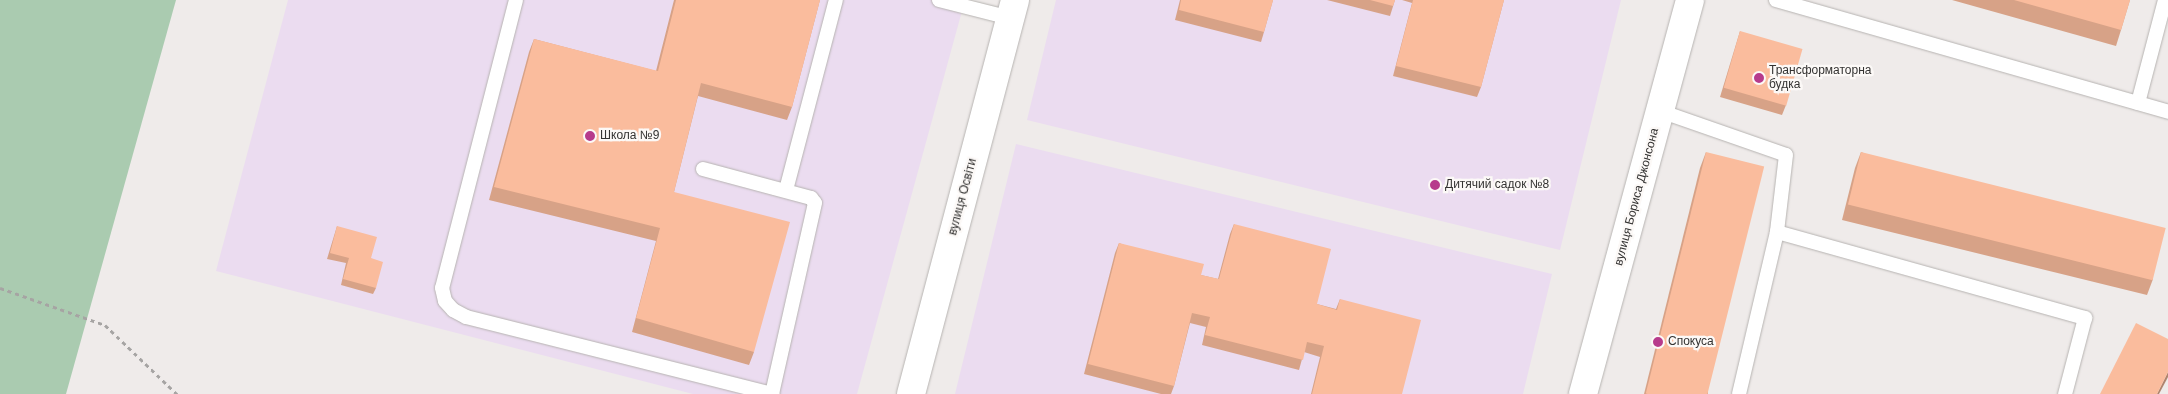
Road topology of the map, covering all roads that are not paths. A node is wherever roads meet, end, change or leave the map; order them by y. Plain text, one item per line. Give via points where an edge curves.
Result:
1 (516, 0) edge
2 (836, 0) edge
3 (939, 0) edge
4 (1690, 0) edge
5 (1776, 0) edge
6 (2165, 0) edge
7 (1012, 9) edge
8 (2138, 103) junction
9 (1660, 111) junction
10 (2168, 112) edge
11 (703, 169) dead end
12 (786, 190) junction
13 (1777, 232) junction
14 (772, 394) edge
15 (911, 394) edge
16 (1583, 394) edge
17 (1738, 394) edge
18 (2065, 394) edge

1 - 14 lane via 442,288 445,301 452,310 466,317
2 - 12 lane
3 - 7 lane
4 - 9 street, вулиця Бориса Джонсона
5 - 8 lane
6 - 8 lane
7 - 15 street, вулиця Освіти
8 - 10 lane
9 - 13 lane via 1786,155
9 - 16 street, вулиця Бориса Джонсона
11 - 12 lane
12 - 14 lane via 811,198 815,203
13 - 17 lane
13 - 18 lane via 2085,318

